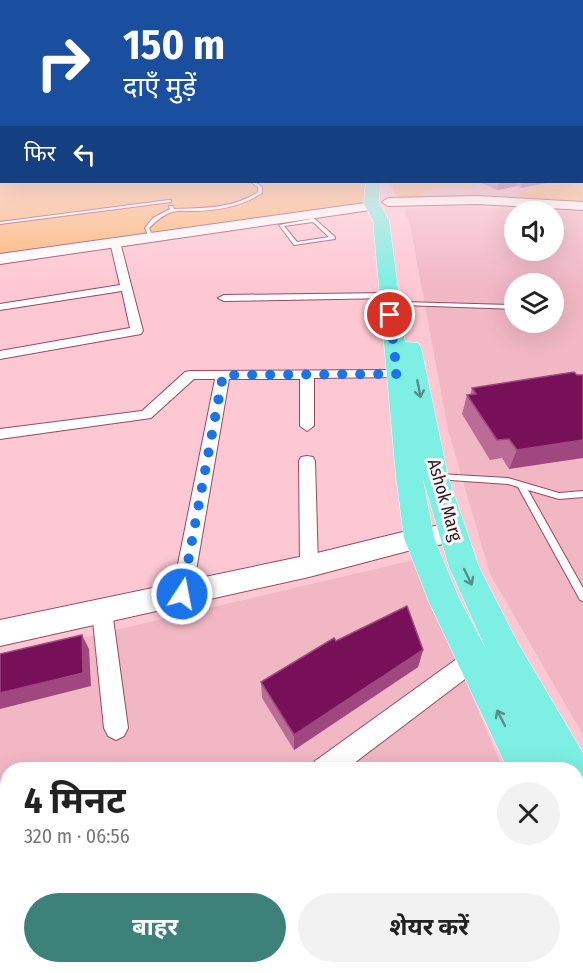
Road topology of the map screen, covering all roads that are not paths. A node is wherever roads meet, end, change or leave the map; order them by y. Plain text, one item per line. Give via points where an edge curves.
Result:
1 (258, 193) edge
2 (381, 199) edge
3 (583, 208) edge
4 (172, 210) junction
5 (311, 217) junction
6 (0, 223) edge
7 (151, 237) junction
8 (115, 242) junction
9 (0, 259) edge
10 (126, 287) junction
11 (224, 298) dead end
12 (396, 300) junction
13 (504, 306) edge
14 (0, 307) edge
15 (0, 355) edge
16 (307, 374) junction
17 (397, 374) junction
18 (223, 375) junction
19 (307, 426) dead end
20 (0, 434) edge
21 (307, 460) dead end
22 (422, 477) junction
23 (522, 486) junction
24 (583, 494) edge
25 (454, 534) junction
26 (418, 538) junction
27 (309, 566) junction
28 (182, 594) junction
29 (583, 597) edge
30 (102, 611) junction
31 (0, 633) edge
32 (473, 660) junction
33 (116, 728) dead end
34 (335, 762) edge
35 (525, 762) edge
36 (569, 762) edge

1 - 4 lane via 238,204
2 - 3 main road
2 - 5 main road
2 - 12 main road, Ashok Marg via 394,220
4 - 6 lane via 168,199
4 - 7 lane via 147,228
5 - 5 lane via 333,238 296,244 281,225
5 - 7 main road
7 - 8 main road
8 - 9 main road
8 - 10 street
10 - 14 street
10 - 15 street via 137,331
11 - 12 street
12 - 13 lane
12 - 17 main road, Ashok Marg
12 -> 22 main road, Ashok Marg
16 - 17 street
16 - 18 street
16 - 19 street
17 - 22 main road, Ashok Marg
18 - 20 street via 190,375 146,416
18 - 28 street
21 - 27 street
22 - 23 lane
22 - 25 main road, Ashok Marg
22 - 26 main road, Ashok Marg
23 - 24 lane via 559,496
23 - 29 lane
25 - 26 main road
25 -> 36 main road, Ashok Marg via 464,567 506,654
26 - 27 main road
26 - 32 main road, Ashok Marg
27 - 28 main road
28 - 30 main road
30 - 31 main road
30 - 33 street
32 - 34 street
35 -> 32 main road, Ashok Marg

